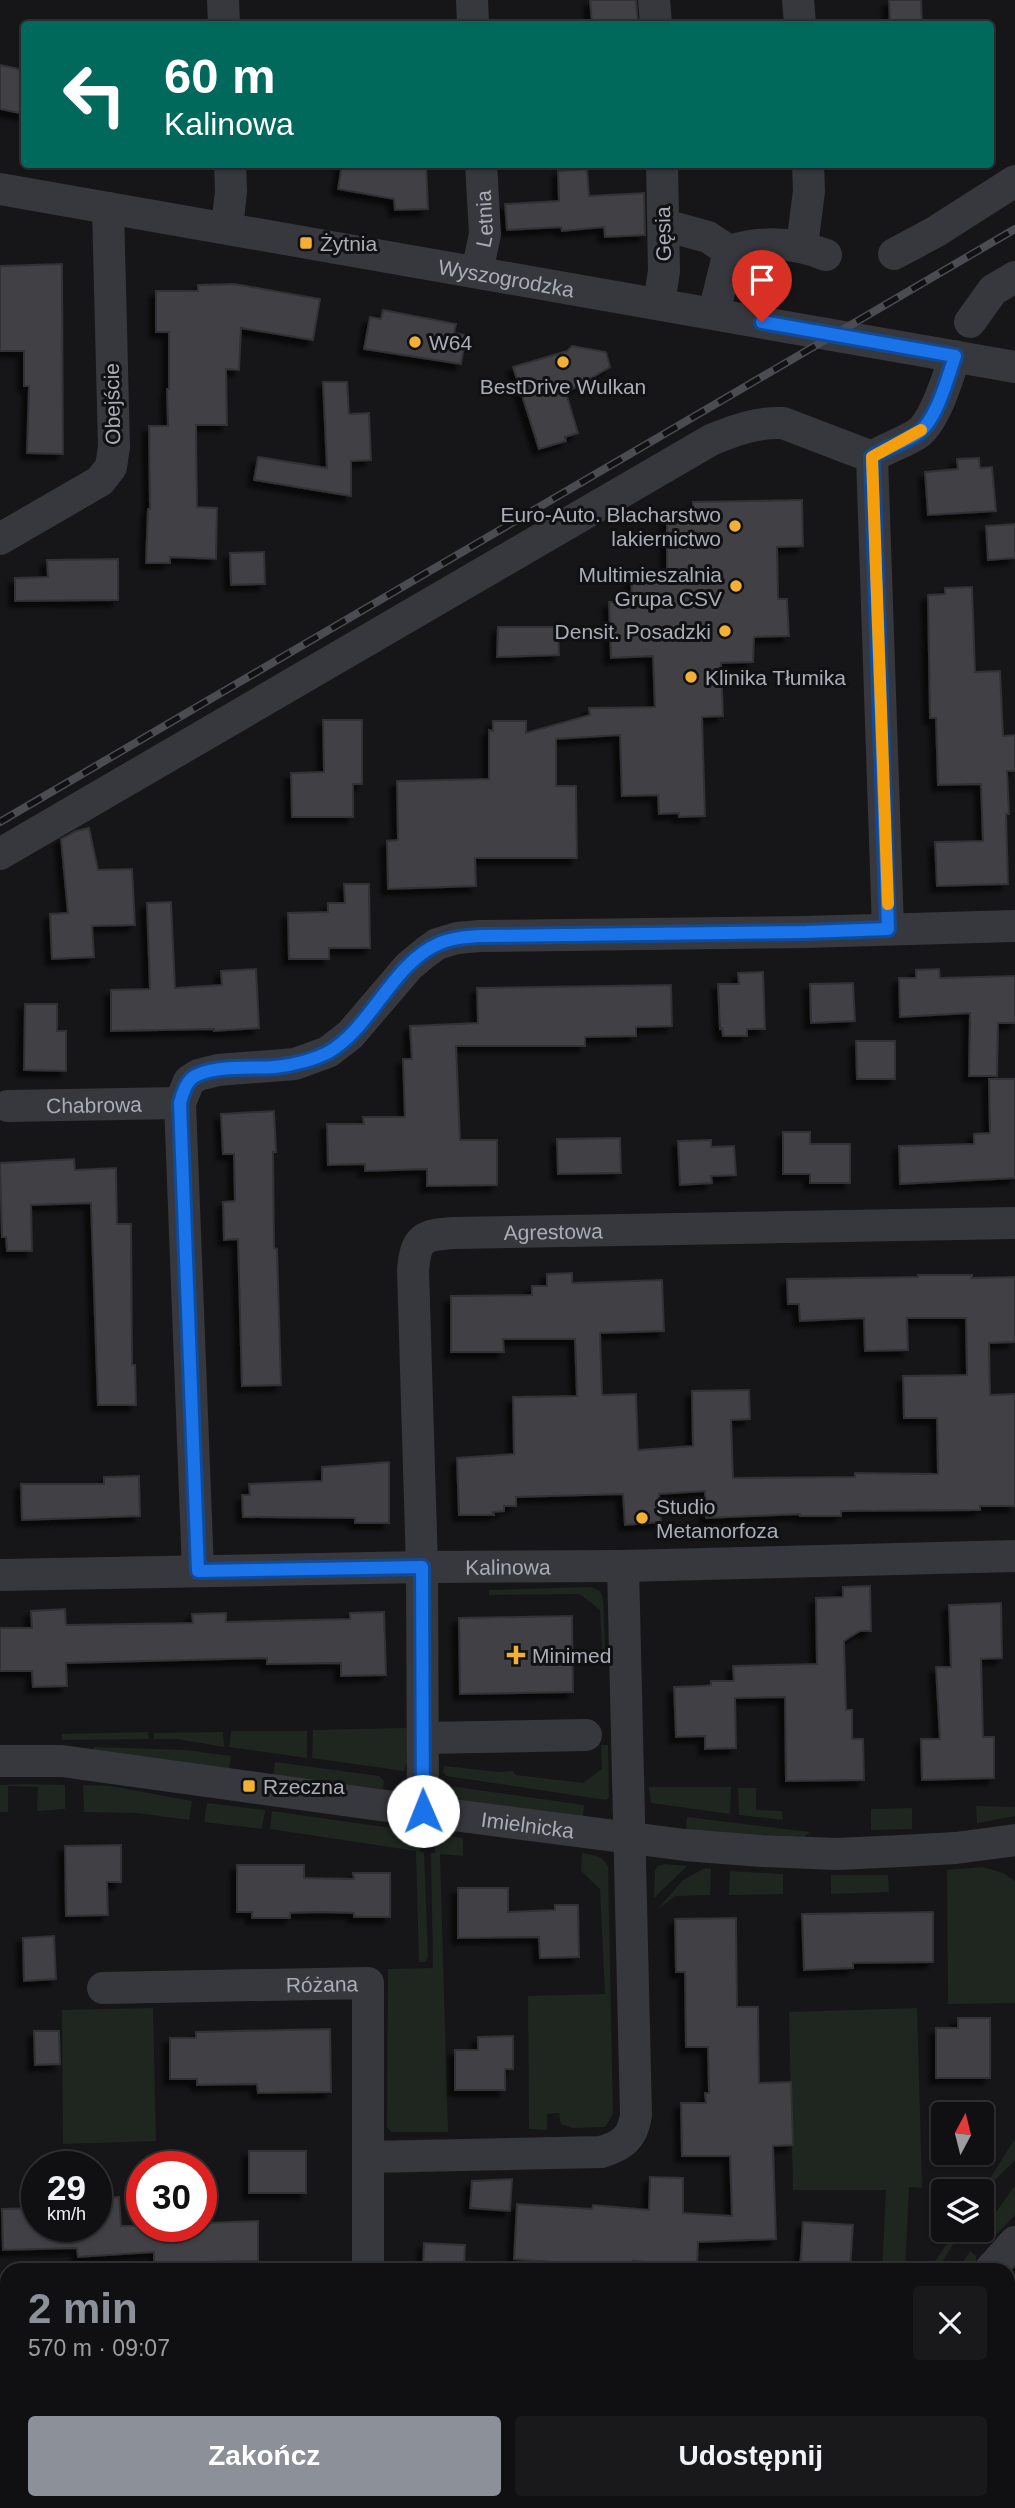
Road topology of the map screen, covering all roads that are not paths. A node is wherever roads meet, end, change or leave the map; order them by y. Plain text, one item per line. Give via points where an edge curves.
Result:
1 (223, 0) edge
2 (472, 0) edge
3 (654, 0) edge
4 (798, 0) edge
5 (224, 21) edge
6 (474, 21) edge
7 (656, 21) edge
8 (800, 21) edge
9 (230, 168) edge
10 (481, 168) edge
11 (662, 168) edge
12 (808, 168) edge
13 (1015, 181) edge
14 (0, 189) edge
15 (107, 208) junction
16 (664, 225) junction
17 (227, 229) junction
18 (729, 251) junction
19 (894, 254) dead end
20 (477, 272) junction
21 (1015, 277) edge
22 (659, 304) junction
23 (714, 313) junction
24 (970, 322) dead end
25 (955, 356) junction
26 (1015, 367) edge
27 (872, 457) junction
28 (0, 539) edge
29 (0, 854) edge
30 (1015, 926) edge
31 (888, 929) junction
32 (180, 1103) junction
33 (8, 1106) dead end
34 (1015, 1223) edge
35 (1015, 1556) edge
36 (623, 1566) junction
37 (422, 1567) junction
38 (198, 1571) junction
39 (0, 1575) edge
40 (586, 1735) dead end
41 (423, 1738) junction
42 (0, 1761) edge
43 (423, 1811) junction
44 (628, 1837) junction
45 (1015, 1840) edge
46 (103, 1988) dead end
47 (369, 2157) junction
48 (1015, 2242) edge
49 (368, 2263) edge
50 (996, 2263) edge

1 - 5 street
2 - 6 street
3 - 7 street
4 - 8 street
9 - 17 street
10 - 20 street, Letnia via 485,234
11 - 16 street, Gęsia
12 - 18 street via 814,250 776,243
13 - 19 street
14 - 15 street, Wyszogrodzka
15 - 17 street, Wyszogrodzka
15 - 28 street, Obejście via 111,467 100,481
16 - 18 street via 708,237
16 - 22 street, Gęsia
17 - 20 street, Wyszogrodzka
18 - 23 street
20 - 22 street, Wyszogrodzka
21 - 24 street via 993,290
22 - 23 street, Wyszogrodzka
23 - 25 street, Wyszogrodzka
25 - 26 street, Wyszogrodzka
25 - 27 street via 928,423 918,434
27 - 29 street via 783,423 745,426 711,440
27 - 31 street
30 - 31 street
31 - 32 street via 457,938 437,944 410,966 350,1035 328,1052 295,1064 198,1075 189,1081
32 - 33 street, Chabrowa
32 - 38 street
34 - 37 street, Agrestowa via 427,1236 418,1242 413,1270
35 - 36 street, Kalinowa
36 - 37 street, Kalinowa
36 - 44 street
37 - 38 street, Kalinowa
37 - 41 street, Agrestowa
38 - 39 street, Kalinowa
40 - 41 street
41 - 43 street, Agrestowa
42 - 43 street, Imielnicka via 62,1761
43 - 44 street, Imielnicka
44 - 45 street, Imielnicka via 837,1854
44 - 47 street via 636,2115 627,2140 601,2152
46 - 47 street, Różana via 368,1983
47 - 49 street, Różana
48 - 50 street

